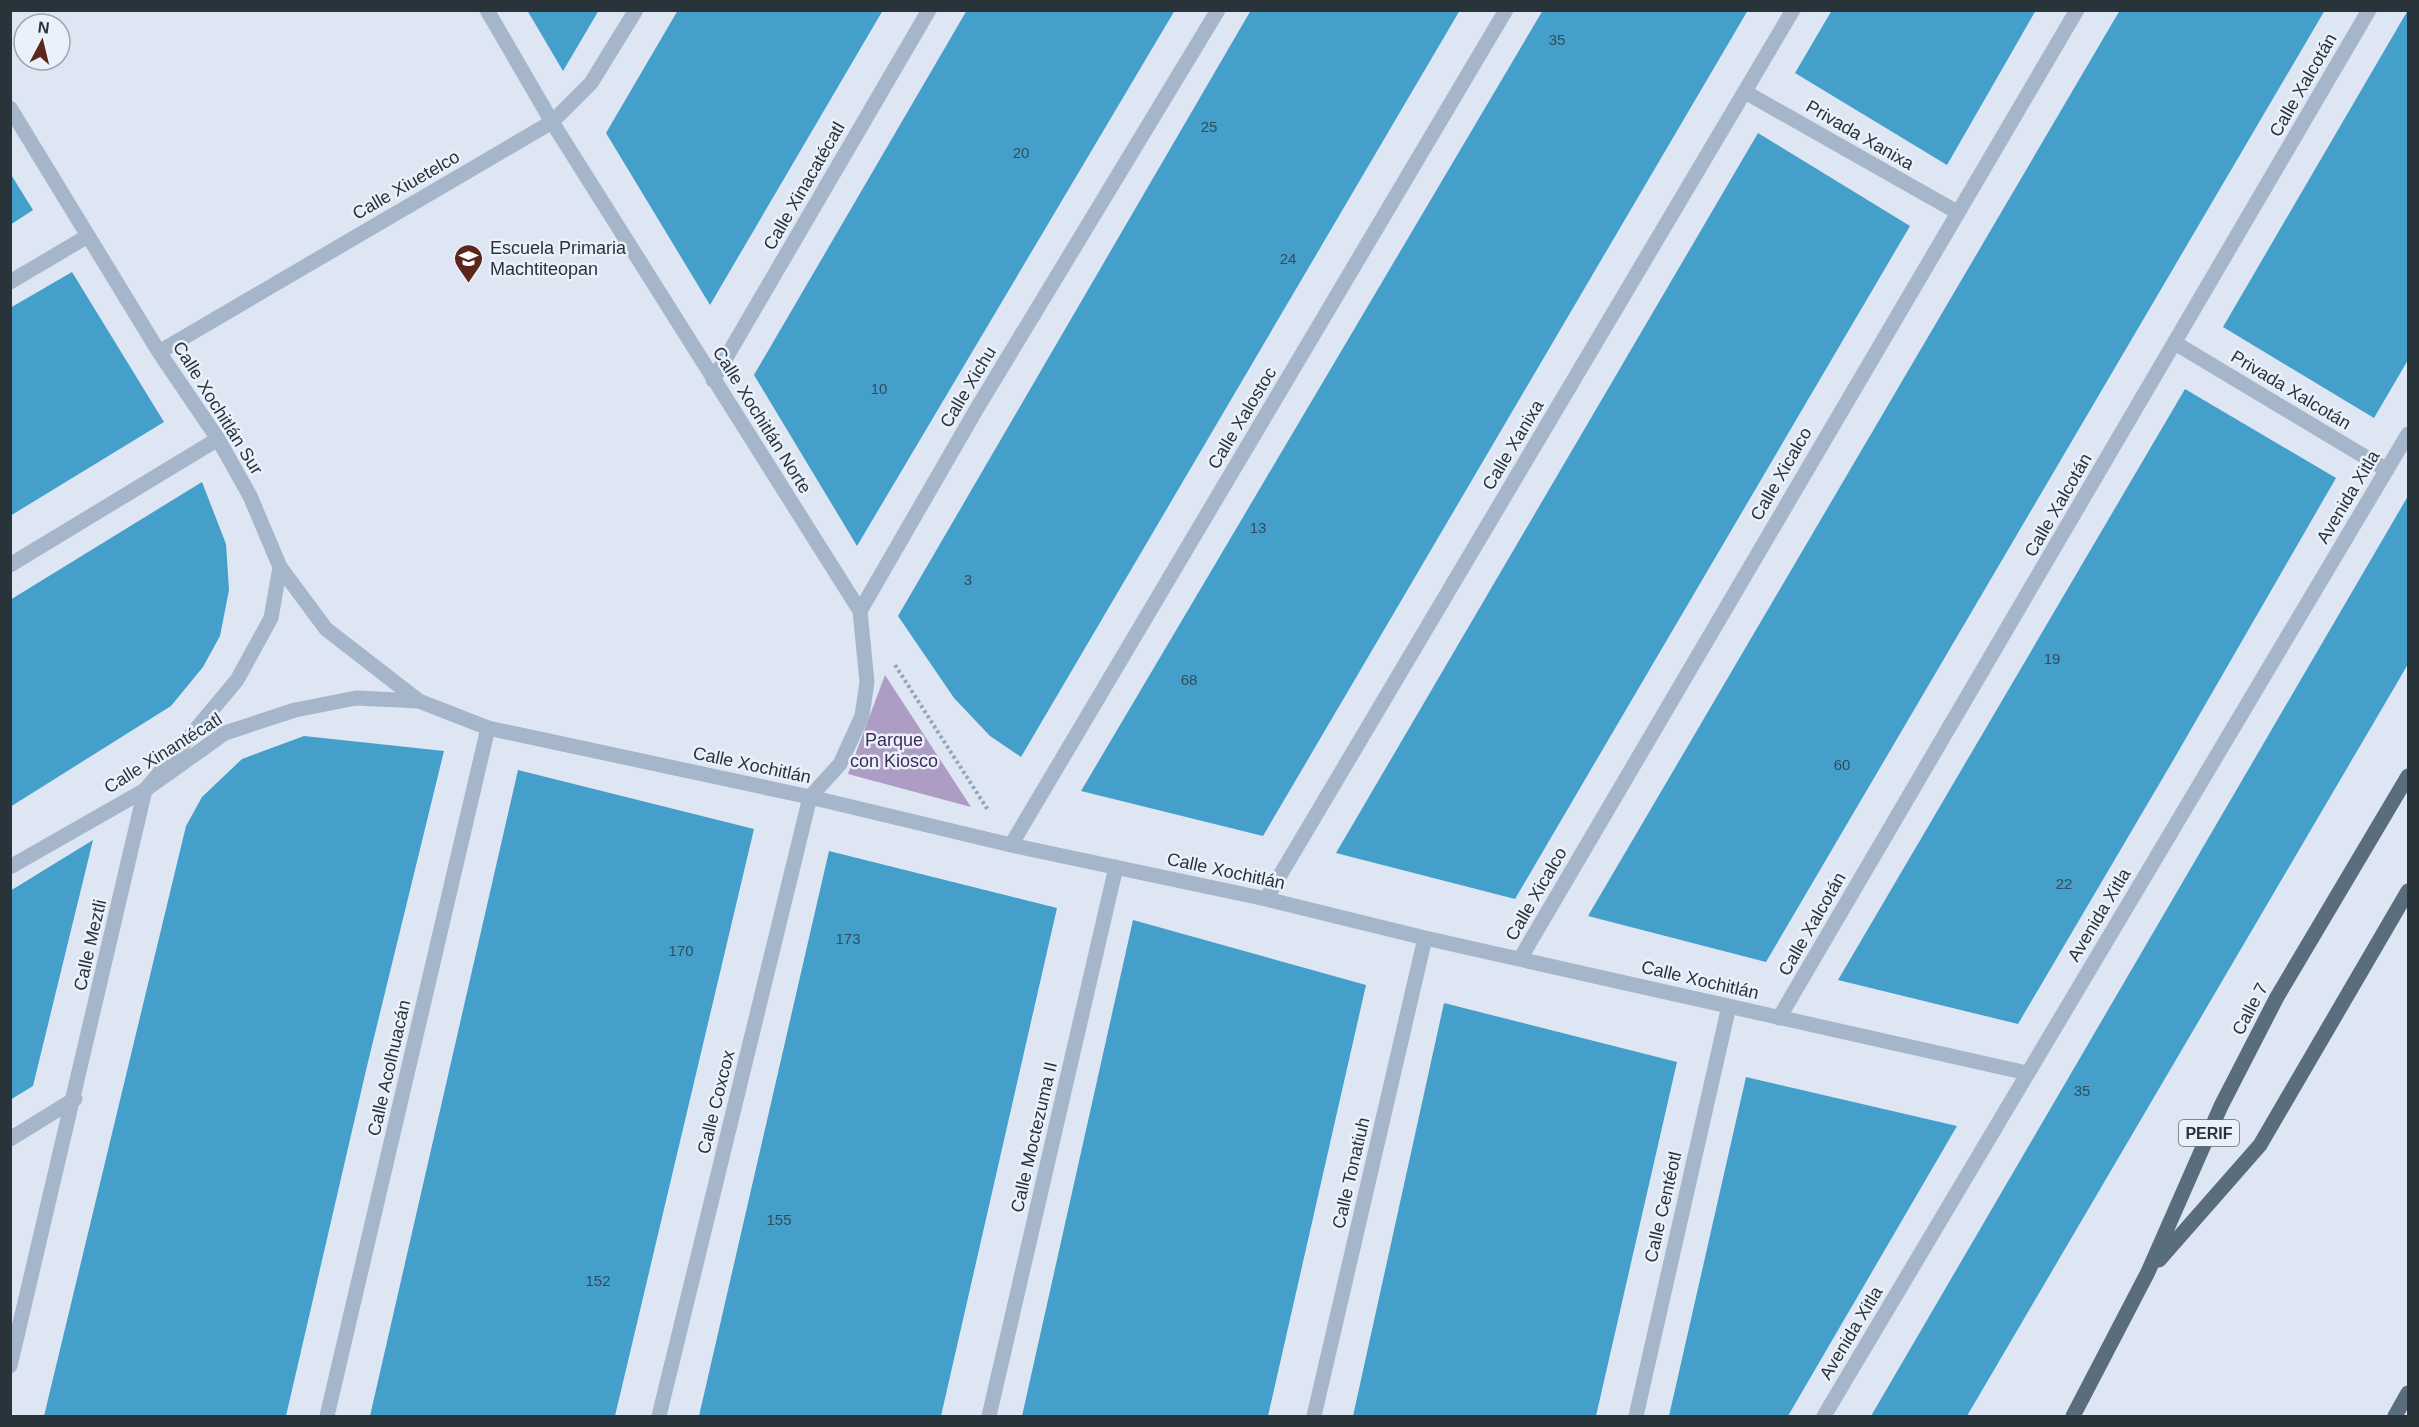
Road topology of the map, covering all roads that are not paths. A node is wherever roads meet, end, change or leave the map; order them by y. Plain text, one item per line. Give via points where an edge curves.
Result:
1 (488, 10) edge
2 (636, 10) edge
3 (929, 10) edge
4 (1218, 10) edge
5 (1506, 10) edge
6 (1793, 10) edge
7 (2077, 10) edge
8 (2369, 10) edge
9 (1745, 92) junction
10 (10, 108) edge
11 (552, 122) junction
12 (1957, 212) junction
13 (88, 236) junction
14 (10, 282) edge
15 (2175, 343) junction
16 (159, 352) junction
17 (713, 380) junction
18 (2409, 434) edge
19 (218, 439) junction
20 (2387, 470) junction
21 (10, 565) edge
22 (280, 567) junction
23 (860, 611) junction
24 (419, 701) junction
25 (488, 728) junction
26 (2409, 776) edge
27 (145, 790) junction
28 (810, 797) junction
29 (1011, 845) junction
30 (10, 867) edge
31 (1116, 867) junction
32 (2409, 891) edge
33 (1266, 899) junction
34 (1425, 938) junction
35 (1520, 959) junction
36 (1729, 1006) junction
37 (1779, 1018) junction
38 (2027, 1073) junction
39 (75, 1099) junction
40 (10, 1139) edge
41 (2148, 1272) junction
42 (10, 1366) edge
43 (2409, 1393) edge
44 (327, 1416) edge
45 (659, 1416) edge
46 (989, 1416) edge
47 (1314, 1416) edge
48 (1636, 1416) edge
49 (1824, 1416) edge
50 (2073, 1416) edge
51 (2395, 1416) edge

1 - 11 street, Calle Xochitlán Norte
2 - 11 street, Calle Xiuetelco via 591,83
3 - 17 street, Calle Xinacatécatl
4 - 23 street, Calle Xichu via 976,410
5 - 29 street, Calle Xalostoc
6 - 9 street, Calle Xanixa
7 - 12 street, Calle Xicalco
8 - 15 street, Calle Xalcotán
9 - 12 street, Privada Xanixa
9 - 33 street, Calle Xanixa
10 - 13 street, Calle Xochitlán Sur
11 - 16 street, Calle Xiuetelco
11 - 17 street, Calle Xochitlán Norte
12 - 35 street, Calle Xicalco
13 - 14 street
13 - 16 street, Calle Xochitlán Sur
15 - 20 street, Privada Xalcotán
15 - 37 street, Calle Xalcotán
16 - 19 street, Calle Xochitlán Sur
17 - 23 street, Calle Xochitlán Norte
18 - 20 street, Avenida Xitla
19 - 21 street
19 - 22 street, Calle Xochitlán Sur via 250,496
20 - 38 street, Avenida Xitla
22 - 24 street, Calle Xochitlán Sur via 326,629
22 - 27 street, Calle Meztli via 271,618 237,680
23 - 28 street via 867,682 862,716 840,764
24 - 25 street, Calle Xochitlán
24 - 27 street, Calle Xinantécatl via 356,698 295,710 225,733
25 - 28 street, Calle Xochitlán
25 - 44 street, Calle Acolhuacán
26 - 41 main road, Calle 7 / PERIF via 2277,997 2221,1106
27 - 30 street, Calle Xinantécatl
27 - 39 street, Calle Meztli
28 - 29 street, Calle Xochitlán
28 - 45 street, Calle Coxcox
29 - 31 street, Calle Xochitlán
31 - 33 street, Calle Xochitlán
31 - 46 street, Calle Moctezuma II
32 - 41 main road, Calle 7 via 2260,1145
33 - 34 street, Calle Xochitlán
34 - 35 street, Calle Xochitlán
34 - 47 street, Calle Tonatiuh
35 - 36 street, Calle Xochitlán
36 - 37 street, Calle Xochitlán
36 - 48 street, Calle Centéotl
37 - 38 street, Calle Xochitlán
38 - 49 street, Avenida Xitla
39 - 40 street
39 - 42 street, Calle Meztli
41 - 50 main road, Calle 7 / PERIF
43 - 51 main road

